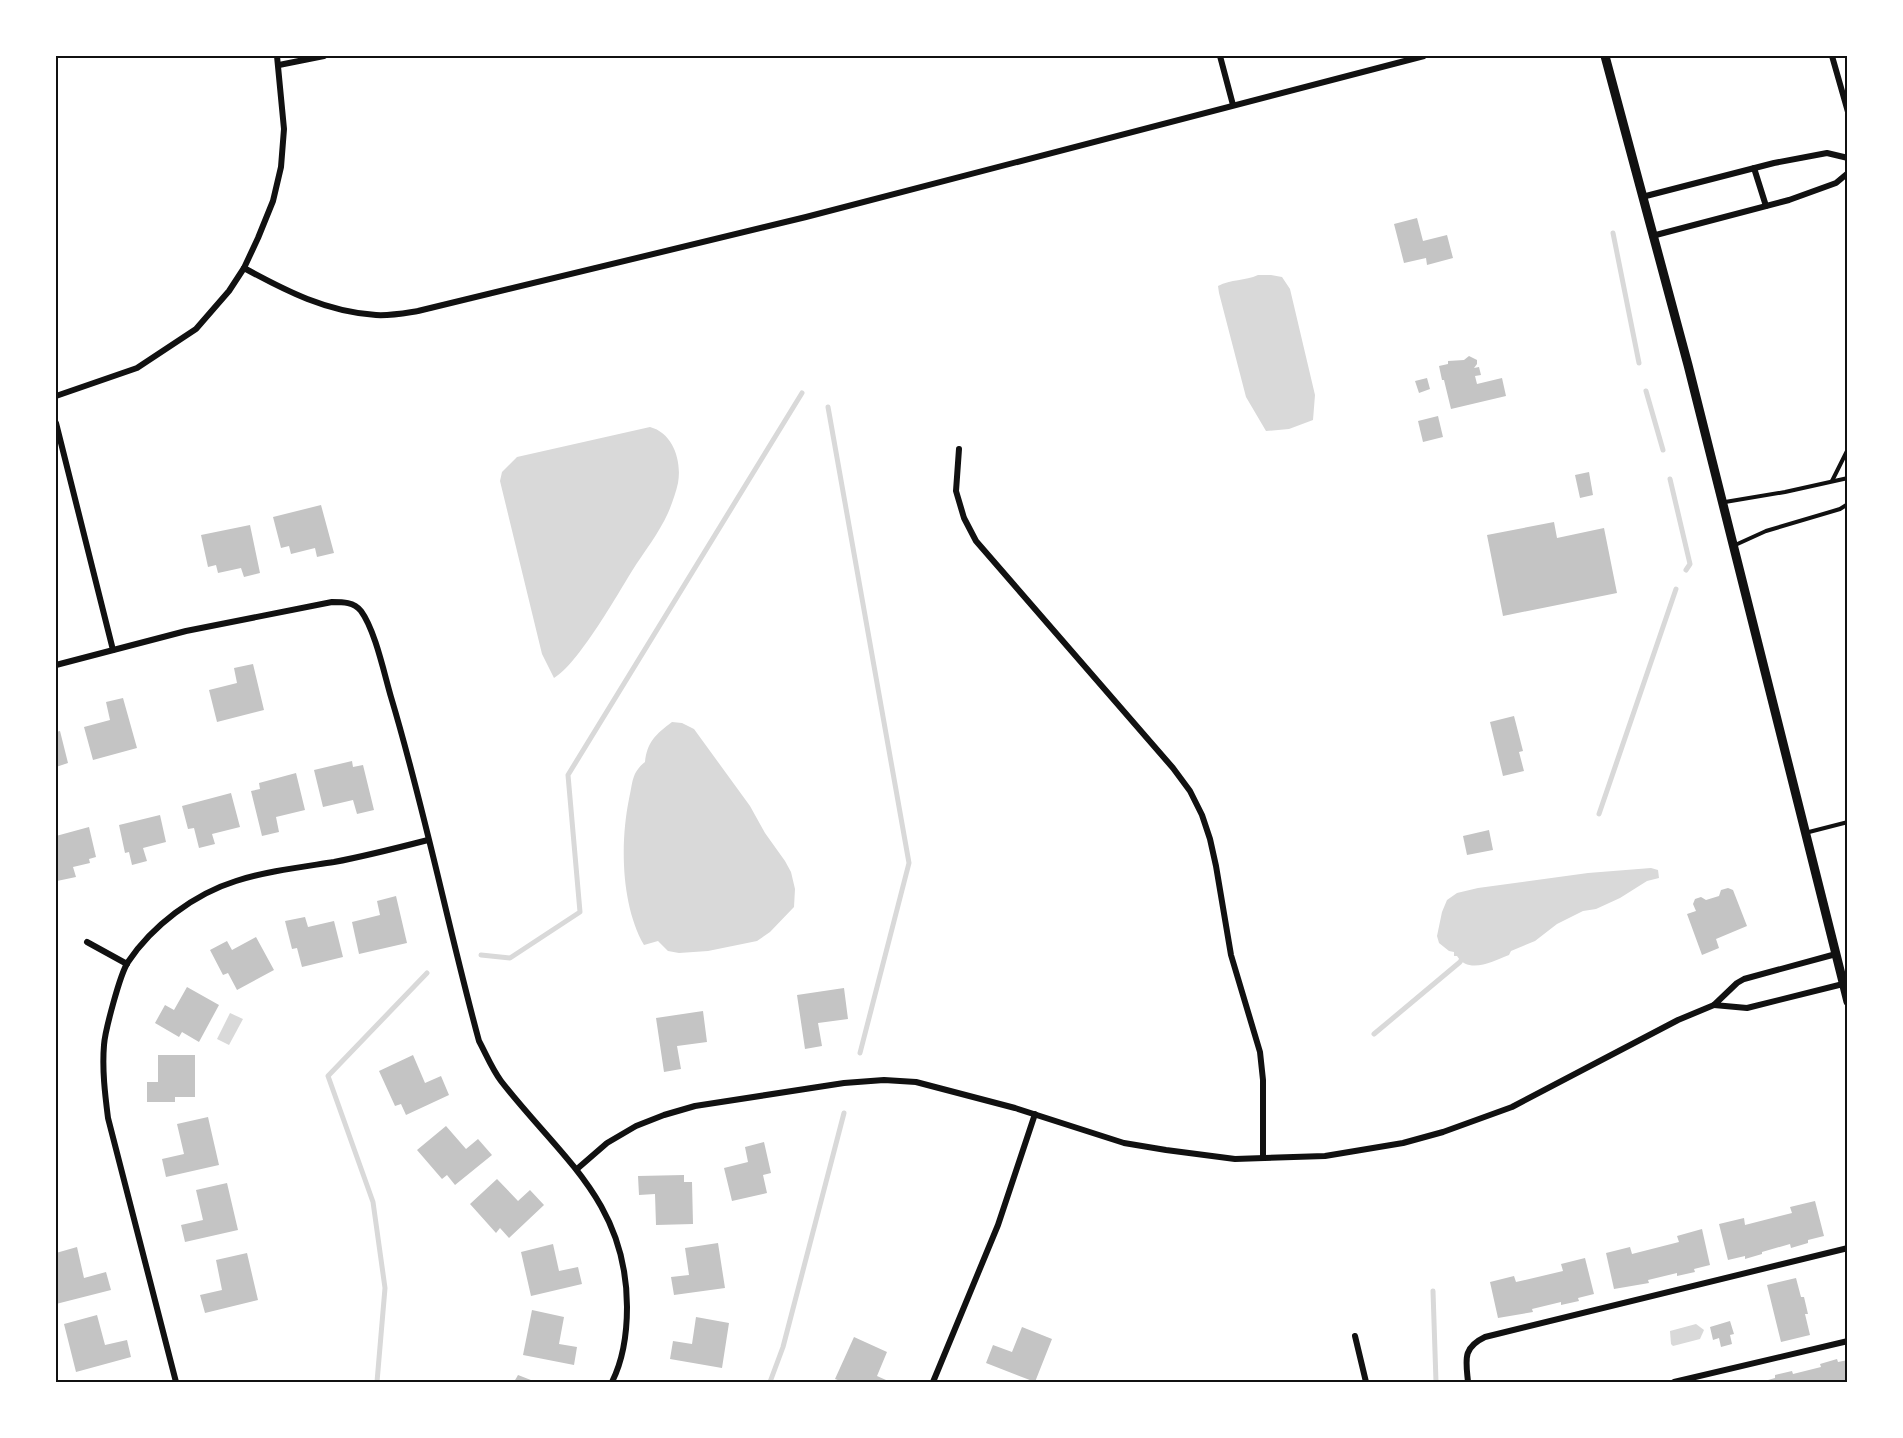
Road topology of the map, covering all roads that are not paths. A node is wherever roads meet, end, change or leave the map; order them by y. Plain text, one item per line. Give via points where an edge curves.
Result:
1 (277, 56) edge
2 (324, 56) edge
3 (1220, 56) edge
4 (1424, 56) edge
5 (1605, 56) edge
6 (1832, 56) edge
7 (279, 65) junction
8 (1233, 105) junction
9 (1848, 112) edge
10 (1848, 158) edge
11 (1754, 168) junction
12 (1848, 173) edge
13 (1642, 197) junction
14 (1766, 206) junction
15 (1652, 236) junction
16 (244, 268) junction
17 (56, 396) edge
18 (56, 423) edge
19 (959, 449) dead end
20 (1848, 449) edge
21 (1848, 478) edge
22 (1832, 482) junction
23 (1722, 502) junction
24 (1848, 504) edge
25 (1733, 546) junction
26 (113, 650) junction
27 (56, 665) edge
28 (1848, 822) edge
29 (1804, 833) junction
30 (428, 840) junction
31 (87, 942) dead end
32 (1836, 954) junction
33 (127, 964) junction
34 (1843, 984) junction
35 (1848, 1002) edge
36 (1714, 1005) junction
37 (1035, 1114) junction
38 (1263, 1158) junction
39 (577, 1169) junction
40 (1848, 1248) edge
41 (1355, 1336) dead end
42 (1848, 1341) edge
43 (176, 1383) edge
44 (612, 1383) edge
45 (933, 1383) edge
46 (1366, 1383) edge
47 (1468, 1383) edge
48 (1674, 1383) edge

1 - 7 street
2 - 7 street
3 - 8 street
4 - 8 street
5 - 13 street
6 - 9 street
7 - 16 street via 284,129 281,167 273,201
8 - 16 street via 806,217 418,311 377,315 337,310 303,299
10 - 11 street via 1827,153
11 - 13 street
11 - 14 street
12 - 14 street via 1836,183
13 - 15 street
14 - 15 street
15 - 23 street
16 - 17 street via 230,291 196,329 137,368
18 - 26 street
19 - 38 street via 956,491 975,541 1173,768 1202,815 1216,866 1231,955 1260,1052
20 - 22 lane
21 - 22 lane
22 - 23 lane
23 - 25 street
24 - 25 lane
25 - 29 street
26 - 27 street
26 - 30 street via 332,602 356,605 368,624 404,738
28 - 29 lane
29 - 32 street
30 - 33 street via 368,856 272,872 208,892 176,913
30 - 39 street via 478,1041 500,1079
31 - 33 street
32 - 34 street
32 - 36 street via 1744,979
33 - 43 street via 104,1043 103,1082 108,1118
34 - 35 street
34 - 36 street via 1747,1008
36 - 38 street via 1512,1107 1443,1132 1325,1156
37 - 38 street via 1124,1143 1215,1158
37 - 39 street via 916,1082 844,1083 695,1106 664,1115 607,1143
37 - 45 street via 998,1226
39 - 44 street via 613,1227 622,1256 627,1322
40 - 47 street via 1485,1337 1472,1344 1467,1354
41 - 46 street
42 - 48 street

